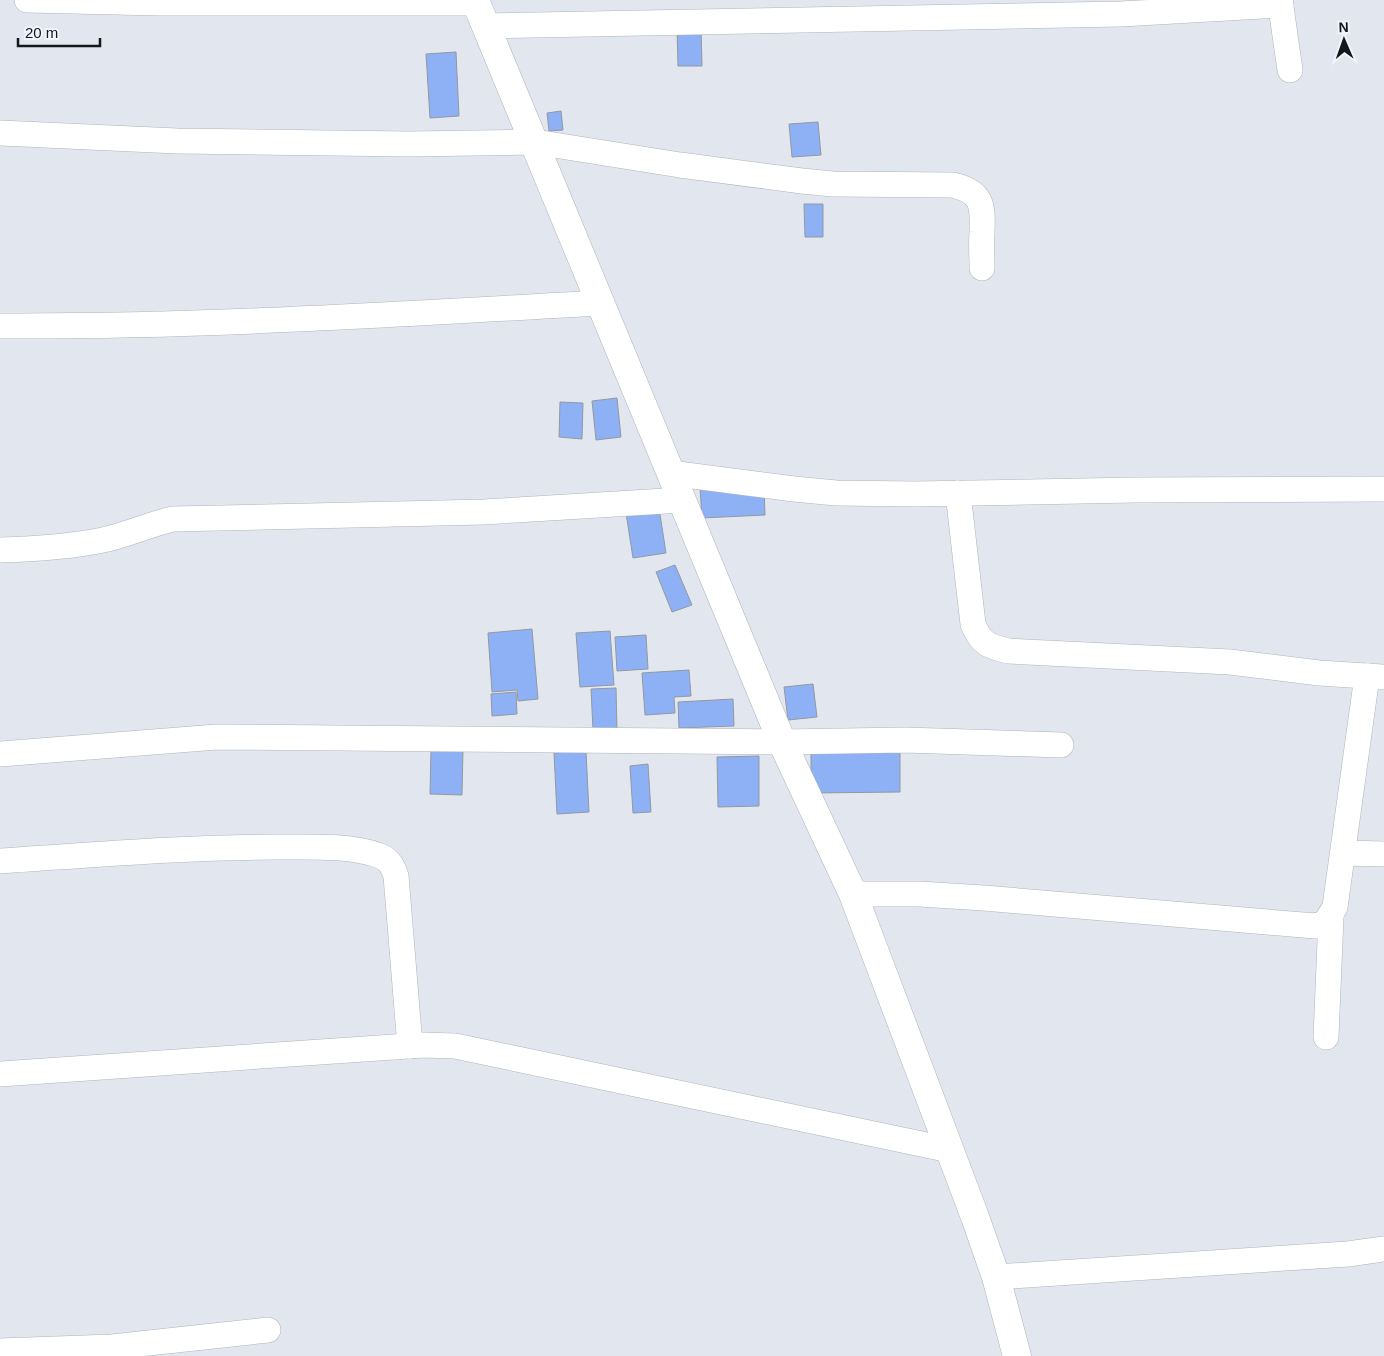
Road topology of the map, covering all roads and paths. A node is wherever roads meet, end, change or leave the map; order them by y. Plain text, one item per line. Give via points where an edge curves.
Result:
1 (28, 0) edge
2 (1280, 2) edge
3 (479, 10) edge
4 (1290, 70) dead end
5 (0, 133) edge
6 (535, 142) junction
7 (982, 268) dead end
8 (600, 303) junction
9 (0, 326) edge
10 (670, 473) junction
11 (1384, 489) edge
12 (958, 493) junction
13 (682, 500) junction
14 (0, 550) edge
15 (1376, 677) edge
16 (782, 742) junction
17 (1061, 746) dead end
18 (0, 754) edge
19 (1343, 853) junction
20 (1384, 854) edge
21 (0, 860) edge
22 (853, 894) junction
23 (1331, 917) junction
24 (1326, 1037) dead end
25 (410, 1046) junction
26 (0, 1074) edge
27 (950, 1150) junction
28 (1384, 1249) edge
29 (996, 1277) junction
30 (268, 1330) dead end
31 (0, 1351) edge
32 (1017, 1356) edge

1 - 3 street
2 - 3 street via 1121,14
2 - 4 street
3 - 6 street
5 - 6 street via 177,141
6 - 7 street via 680,166 802,181 966,188 977,196 983,211
6 - 8 street
8 - 9 street via 106,327
8 - 10 street
10 - 12 street via 811,491
10 - 13 street
11 - 12 street
12 - 15 street via 973,624 978,638 990,647 1008,652 1230,662
13 - 14 street via 484,512 173,519 69,546
13 - 16 street
15 - 19 street
16 - 17 street via 905,740
16 - 18 street via 217,737
16 - 22 street
19 - 20 street
19 - 23 street
21 - 25 street via 244,847 309,847 381,856 392,864 396,876
22 - 23 street via 984,898 1315,926
22 - 27 street
23 - 24 street
25 - 26 street
25 - 27 street via 473,1049
27 - 29 street
28 - 29 street via 1338,1255
29 - 32 street
30 - 31 street via 112,1346

